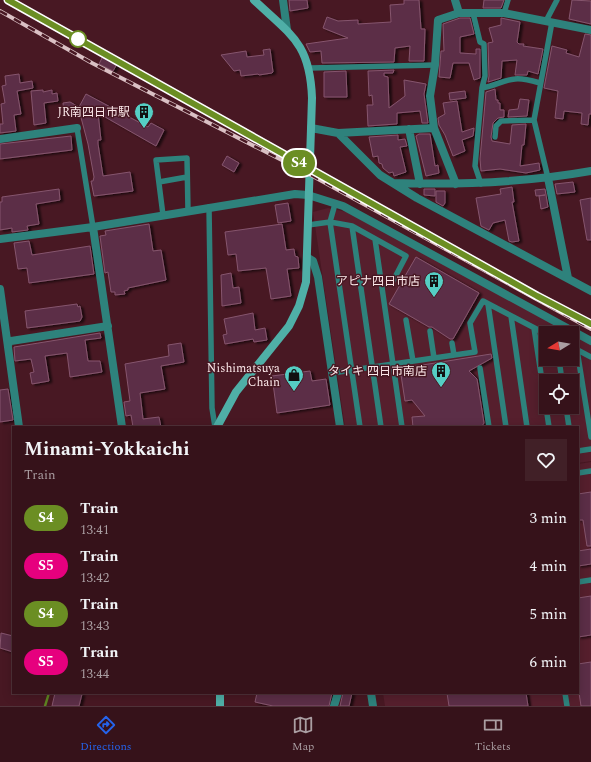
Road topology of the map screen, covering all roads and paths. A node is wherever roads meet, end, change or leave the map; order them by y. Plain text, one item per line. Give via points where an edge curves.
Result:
1 (254, 0) edge
2 (283, 0) edge
3 (454, 0) edge
4 (508, 0) edge
5 (557, 0) edge
6 (460, 13) junction
7 (473, 13) junction
8 (504, 13) junction
9 (549, 22) junction
10 (287, 30) junction
11 (591, 30) edge
12 (436, 65) junction
13 (310, 68) junction
14 (540, 83) junction
15 (482, 88) junction
16 (534, 120) junction
17 (77, 128) joint
18 (311, 128) junction
19 (434, 128) junction
20 (410, 129) junction
21 (338, 133) junction
22 (495, 137) dead end
23 (0, 139) edge
24 (591, 171) edge
25 (187, 177) junction
26 (548, 178) junction
27 (159, 182) junction
28 (393, 184) junction
29 (420, 184) junction
30 (456, 184) junction
31 (481, 184) junction
32 (308, 195) junction
33 (335, 204) junction
34 (209, 207) junction
35 (188, 211) junction
36 (163, 215) junction
37 (330, 222) junction
38 (308, 225) junction
39 (352, 226) junction
40 (93, 227) junction
41 (0, 239) edge
42 (375, 239) junction
43 (308, 258) junction
44 (568, 278) junction
45 (393, 281) dead end
46 (0, 289) edge
47 (591, 291) edge
48 (488, 304) junction
49 (511, 316) junction
50 (406, 320) dead end
51 (108, 326) junction
52 (534, 328) junction
53 (539, 330) edge
54 (430, 331) dead end
55 (591, 341) edge
56 (452, 343) dead end
57 (8, 344) junction
58 (579, 351) edge
59 (454, 355) junction
60 (591, 357) edge
61 (434, 358) junction
62 (413, 361) junction
63 (393, 364) junction
64 (578, 366) edge
65 (372, 367) junction
66 (480, 368) dead end
67 (352, 370) junction
68 (332, 373) junction
69 (541, 374) edge
70 (547, 414) edge
71 (567, 414) edge
72 (19, 426) edge
73 (122, 426) edge
74 (216, 426) edge
75 (217, 426) edge
76 (340, 426) edge
77 (360, 426) edge
78 (381, 426) edge
79 (402, 426) edge
80 (489, 426) edge
81 (506, 426) edge
82 (527, 426) edge
83 (549, 426) edge
84 (569, 426) edge
85 (591, 437) edge
86 (591, 449) edge
87 (579, 451) edge
88 (591, 471) edge
89 (579, 473) edge
90 (591, 580) edge
91 (579, 582) edge
92 (220, 694) edge
93 (338, 694) edge
94 (371, 694) edge
95 (564, 694) edge
96 (220, 706) edge
97 (334, 706) edge
98 (373, 706) edge
99 (567, 706) edge

1 - 10 main road
2 - 10 street
3 - 6 street
4 - 8 lane
5 - 9 lane
6 - 7 street
6 - 12 street via 438,20
7 - 8 street
7 - 15 lane via 480,42 484,44 485,76
8 - 9 street
9 - 11 street
9 - 14 lane
10 - 13 main road via 302,50
12 - 13 lane
12 - 19 street via 430,96
13 - 18 main road
14 - 15 lane via 517,78
14 - 16 lane
15 - 31 lane via 475,166
16 - 22 lane via 501,121 496,126
16 - 26 lane
17 - 23 street
17 - 40 lane
18 - 21 street
18 - 32 main road
19 - 20 street
19 - 30 street
20 - 21 street
20 - 29 street
21 - 28 street via 369,165
24 - 26 street
25 - 27 lane
25 - 27 lane via 187,158 156,160
25 - 35 lane
26 - 31 street
26 - 44 street
27 - 36 lane
28 - 29 street
28 - 44 street
29 - 30 street
30 - 31 street
32 - 33 street
32 - 34 street via 295,194
32 - 38 main road
33 - 37 lane
33 - 55 street via 441,258
34 - 35 street
34 - 74 lane via 212,408
35 - 36 street
36 - 40 street
37 - 38 lane
37 - 39 lane
37 - 67 lane
38 - 43 main road
39 - 42 lane
39 - 65 lane
40 - 41 street
40 - 51 street
42 - 45 lane via 406,256
42 - 63 lane
43 - 68 street via 312,260 318,277
43 - 75 main road via 306,282 299,306 289,326 236,392
44 - 47 street
46 - 57 street
48 - 49 lane
48 - 59 lane via 483,301 470,323 475,352
48 - 81 lane
49 - 52 lane
49 - 82 lane
50 - 62 lane
51 - 57 street via 11,341
51 - 73 street
52 - 53 lane
52 - 69 lane
54 - 61 lane
56 - 59 lane
57 - 72 street
58 - 60 lane
59 - 61 lane
61 - 62 lane
62 - 63 lane
63 - 65 lane
63 - 79 lane
64 - 85 lane
65 - 67 lane
65 - 78 lane
66 - 80 lane
67 - 68 lane
67 - 77 lane
68 - 76 street
70 - 83 lane
71 - 84 lane
86 - 87 lane
88 - 89 lane
90 - 91 lane
92 - 96 main road
93 - 97 street
94 - 98 street
95 - 99 lane

